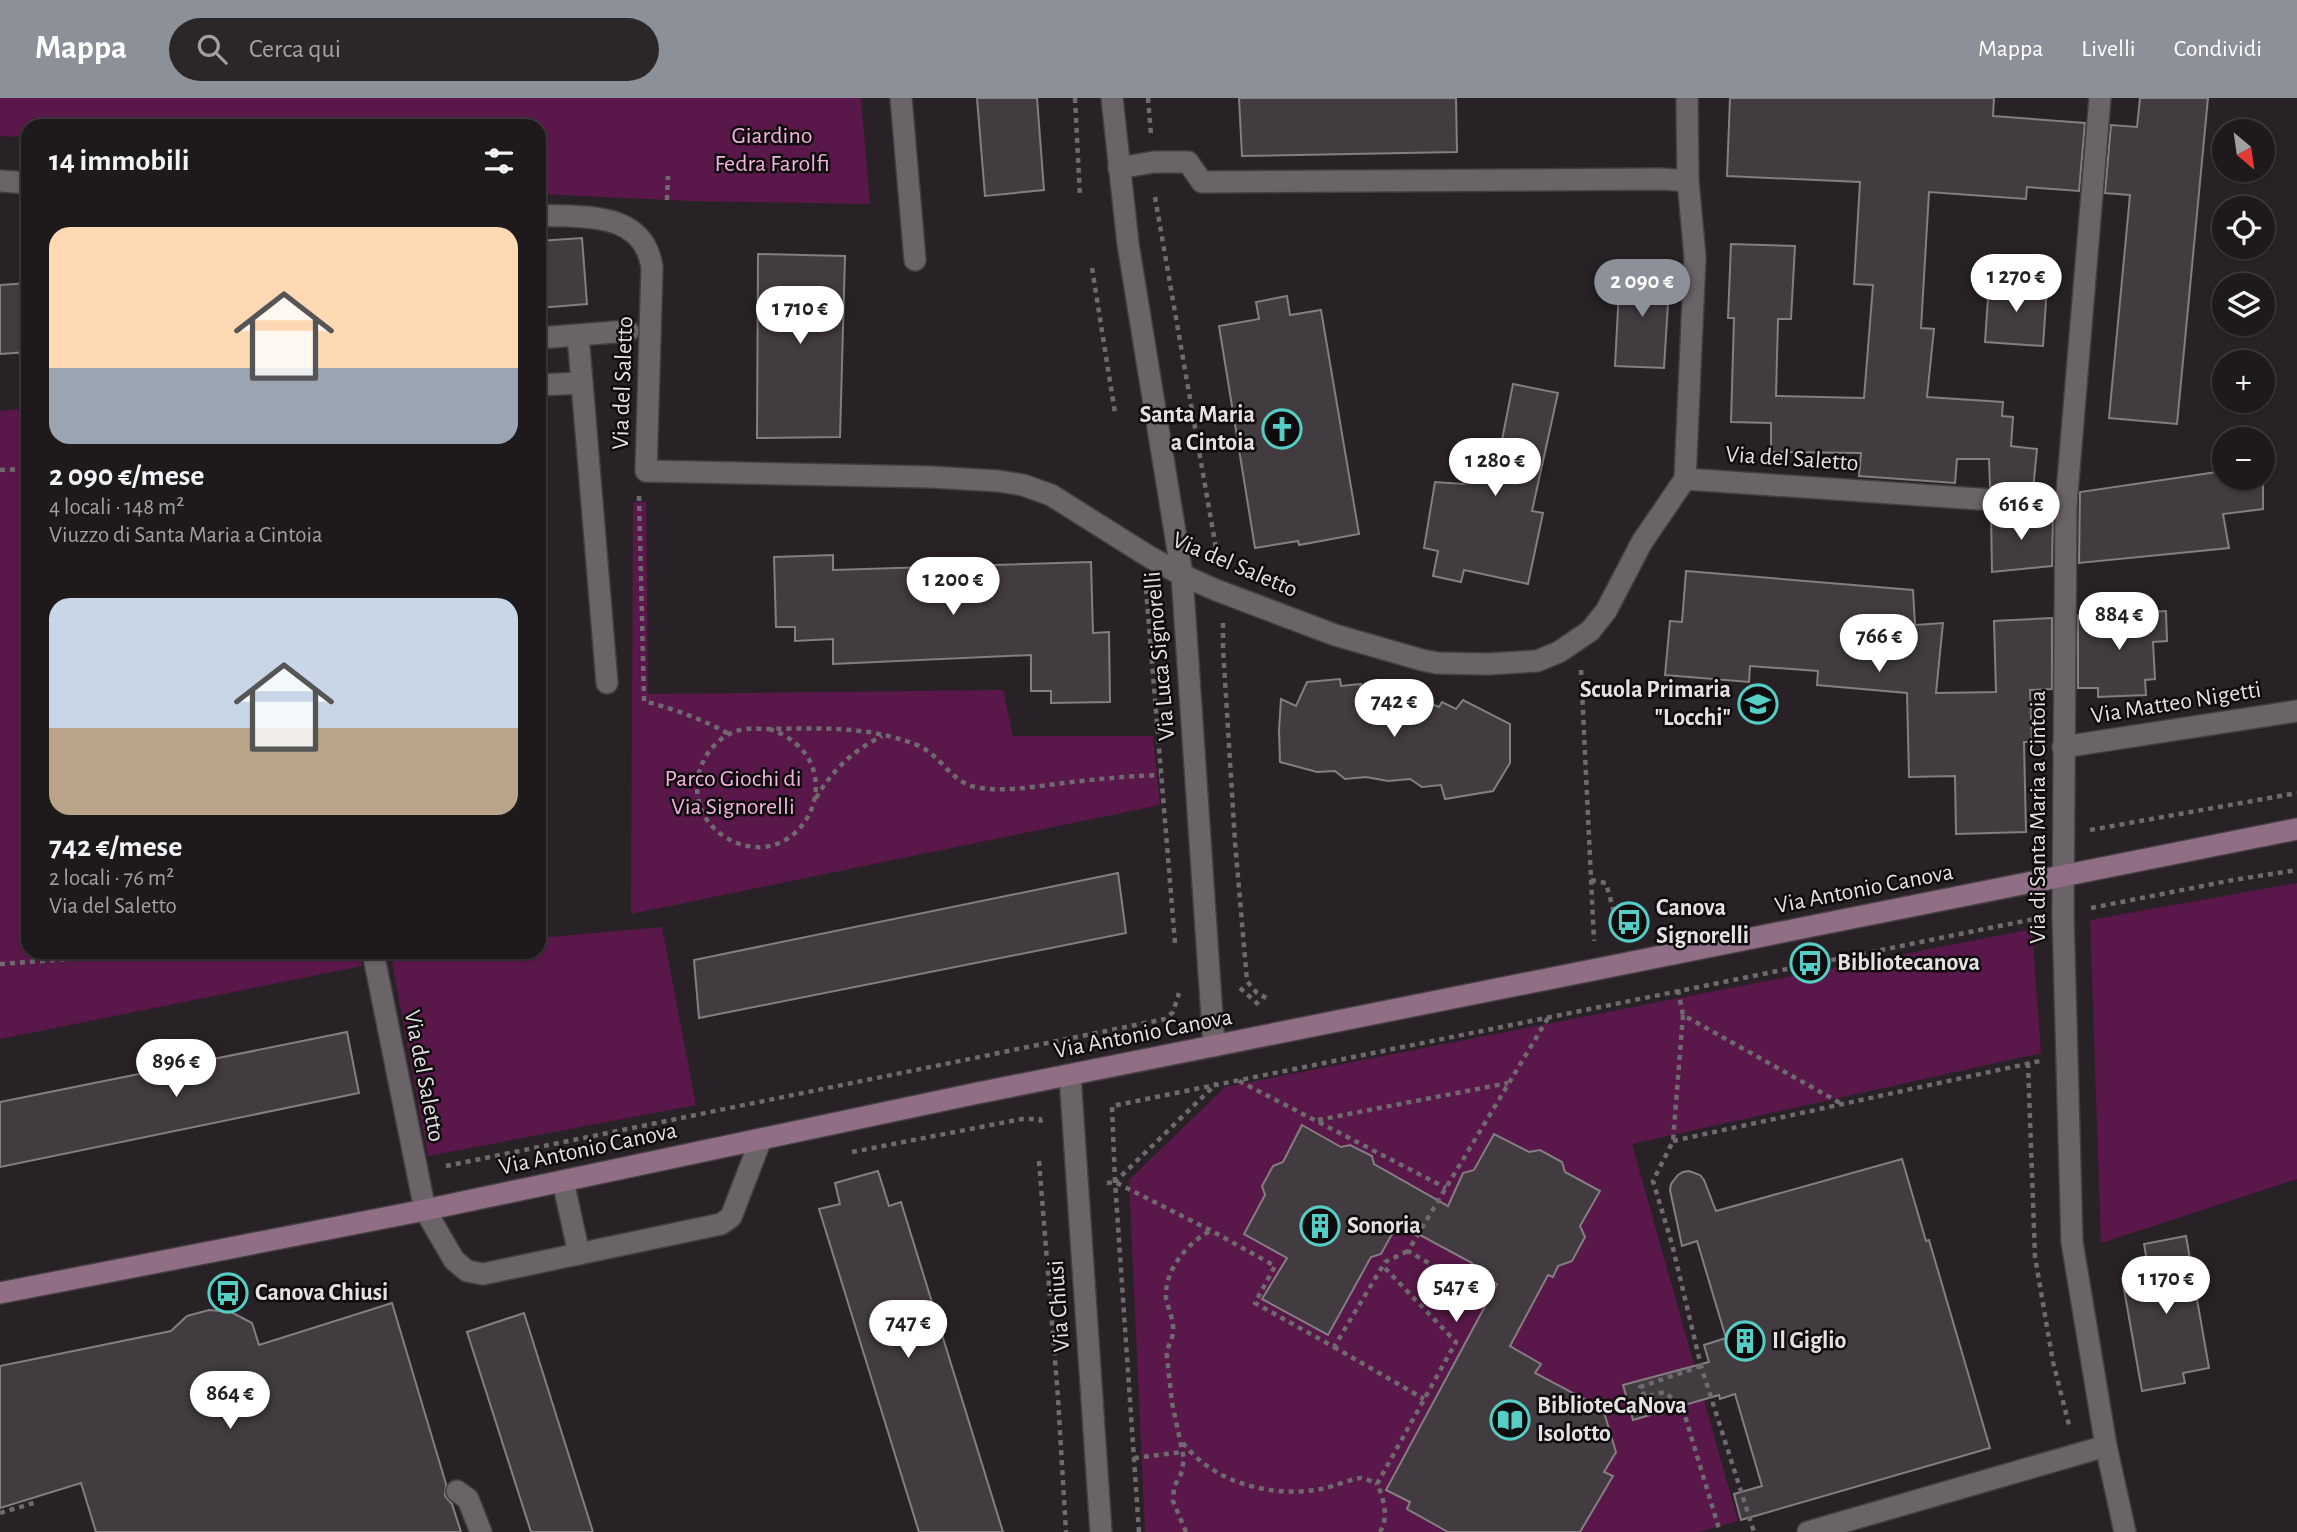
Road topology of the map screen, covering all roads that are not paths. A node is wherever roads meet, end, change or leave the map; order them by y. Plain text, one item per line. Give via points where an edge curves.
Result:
1 (901, 98) edge
2 (1112, 98) edge
3 (1687, 98) edge
4 (2100, 98) edge
5 (1119, 168) junction
6 (0, 181) edge
7 (1688, 181) junction
8 (21, 182) edge
9 (546, 216) edge
10 (915, 260) dead end
11 (628, 331) dead end
12 (578, 335) junction
13 (546, 337) edge
14 (582, 383) junction
15 (546, 385) edge
16 (1685, 478) junction
17 (2066, 505) junction
18 (1182, 575) junction
19 (607, 683) dead end
20 (2297, 711) edge
21 (2063, 747) junction
22 (2297, 829) edge
23 (2063, 875) junction
24 (374, 959) edge
25 (1214, 1046) junction
26 (1070, 1075) junction
27 (761, 1139) junction
28 (563, 1181) junction
29 (425, 1210) junction
30 (579, 1254) junction
31 (0, 1293) edge
32 (2106, 1446) junction
33 (457, 1491) dead end
34 (481, 1532) edge
35 (1101, 1532) edge
36 (1808, 1532) edge
37 (2125, 1532) edge

1 - 10 street
2 - 5 street, Via Luca Signorelli
3 - 7 street
4 - 17 street, Via di Santa Maria a Cintoia
5 - 7 street via 1188,162 1202,182
5 - 18 street, Via Luca Signorelli
6 - 8 street
7 - 16 street via 1695,257
9 - 18 street, Via del Saletto via 613,221 642,238 650,252 646,471 931,477 1023,485 1051,495
11 - 12 street
12 - 13 street
12 - 14 street
14 - 15 street
14 - 19 street
16 - 17 street, Via del Saletto
16 - 18 street, Via del Saletto via 1590,631 1537,661 1422,660 1335,635
17 - 21 street, Via di Santa Maria a Cintoia
18 - 25 street, Via Luca Signorelli
20 - 21 street, Via Matteo Nigetti
21 - 23 street, Via di Santa Maria a Cintoia
22 - 23 street, Via Antonio Canova
23 - 25 street, Via Antonio Canova
23 - 32 street, Via di Santa Maria a Cintoia via 2073,1242
24 - 29 street, Via del Saletto
25 - 26 street, Via Antonio Canova
26 - 27 street, Via Antonio Canova
26 - 35 street, Via Chiusi
27 - 28 street, Via Antonio Canova
27 - 30 street via 731,1217 722,1224
28 - 29 street, Via Antonio Canova
28 - 30 street
29 - 30 street, Via del Saletto via 454,1260 467,1271 483,1273
29 - 31 street, Via Antonio Canova
32 - 36 street
32 - 37 street, Via di Santa Maria a Cintoia
33 - 34 street via 468,1499

